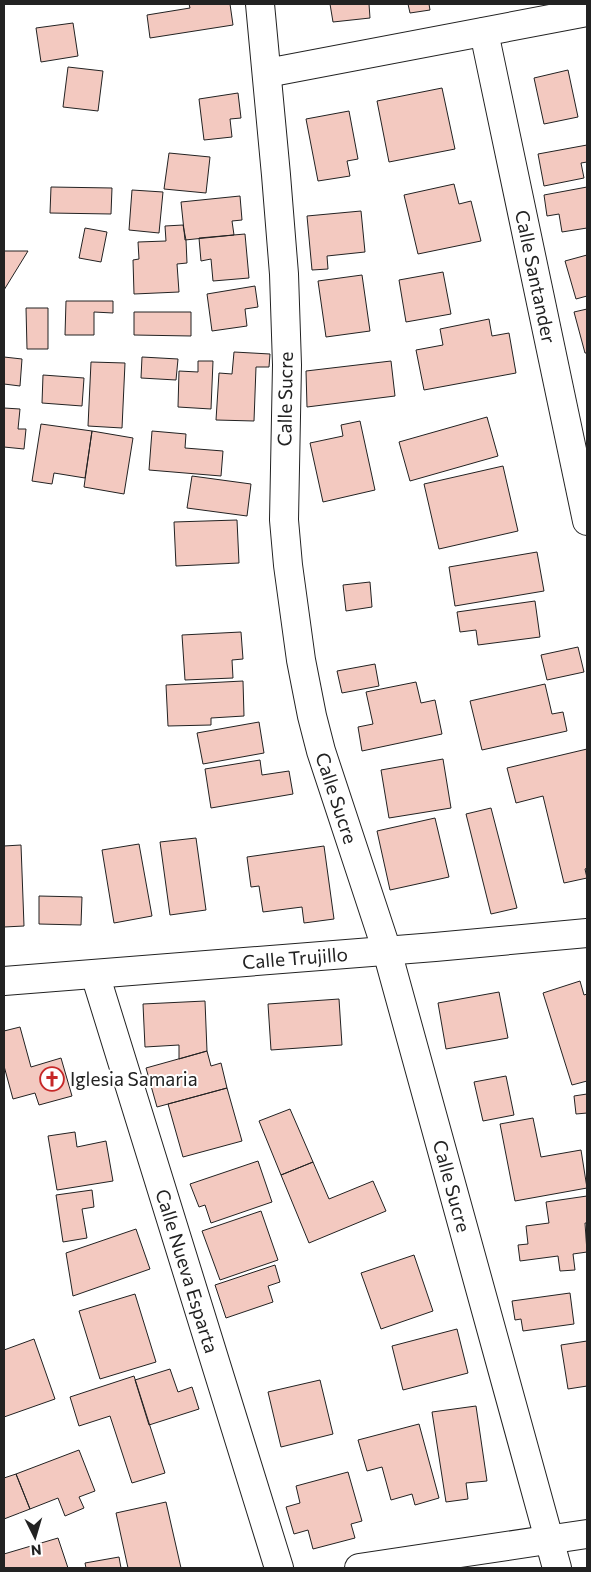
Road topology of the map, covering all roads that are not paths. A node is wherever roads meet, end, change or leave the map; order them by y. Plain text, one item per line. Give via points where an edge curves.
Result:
1 (260, 4) edge
2 (587, 12) edge
3 (484, 32) junction
4 (267, 73) junction
5 (587, 521) edge
6 (587, 933) edge
7 (387, 951) junction
8 (95, 974) junction
9 (4, 981) edge
10 (587, 1534) edge
11 (550, 1540) junction
12 (279, 1568) edge
13 (359, 1568) edge
14 (557, 1568) edge

1 - 4 street, Calle Sucre
2 - 3 street
3 - 4 street
3 - 5 street, Calle Santander
4 - 7 street, Calle Sucre via 284,274 287,365 284,520 288,565 301,660 321,751
6 - 7 street, Calle Trujillo
7 - 8 street, Calle Trujillo
7 - 11 street, Calle Sucre
8 - 9 street, Calle Trujillo
8 - 12 street, Calle Nueva Esparta
10 - 11 street
11 - 13 street
11 - 14 street, Calle Sucre

